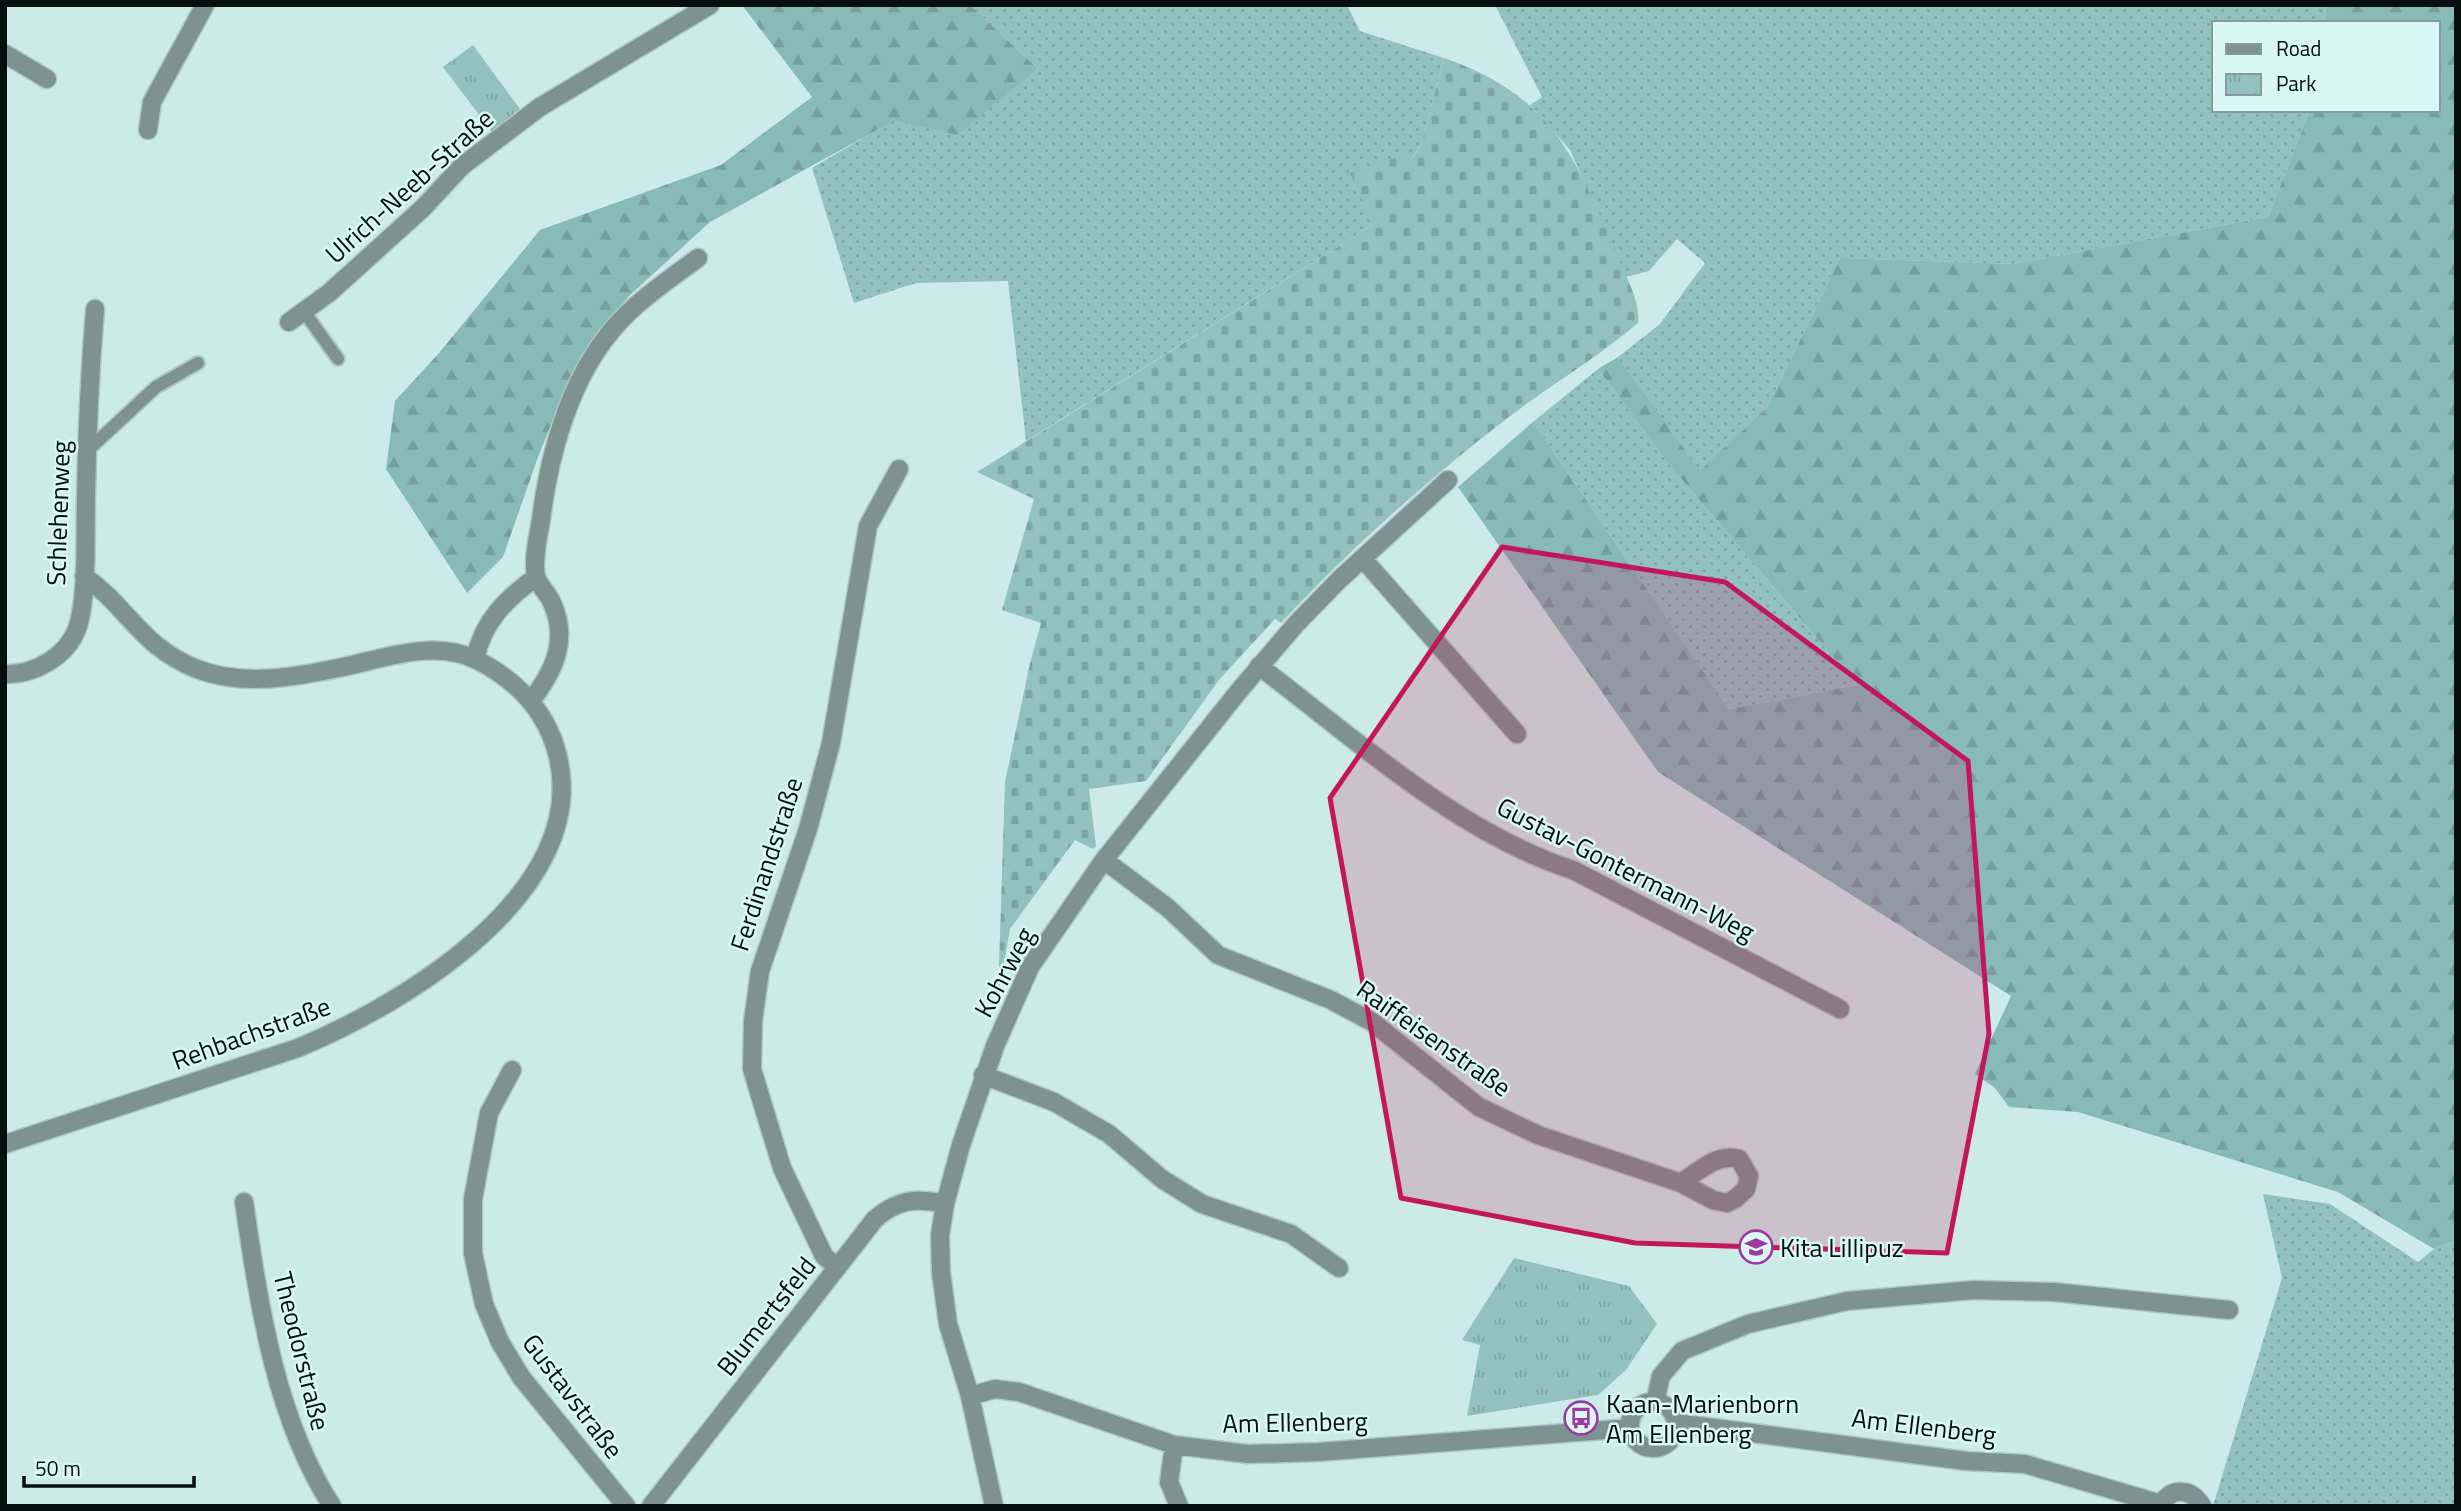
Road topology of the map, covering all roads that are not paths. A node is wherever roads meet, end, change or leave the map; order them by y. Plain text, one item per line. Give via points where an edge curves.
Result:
1 (205, 5) edge
2 (710, 5) edge
3 (5, 54) edge
4 (47, 79) dead end
5 (148, 130) dead end
6 (698, 258) dead end
7 (95, 309) dead end
8 (297, 317) joint
9 (338, 359) dead end
10 (198, 363) dead end
11 (86, 452) junction
12 (899, 469) dead end
13 (1447, 480) dead end
14 (1363, 559) junction
15 (84, 576) junction
16 (536, 577) junction
17 (475, 659) junction
18 (1259, 666) junction
19 (5, 674) edge
20 (531, 701) junction
21 (1517, 734) dead end
22 (1104, 860) junction
23 (1840, 1009) dead end
24 (512, 1070) dead end
25 (983, 1075) junction
26 (5, 1144) edge
27 (1681, 1183) dead end
28 (243, 1202) dead end
29 (945, 1204) junction
30 (837, 1267) junction
31 (1339, 1268) dead end
32 (2229, 1310) dead end
33 (970, 1396) junction
34 (1655, 1402) junction
35 (1676, 1423) junction
36 (1630, 1428) junction
37 (1174, 1446) junction
38 (2160, 1505) edge
39 (332, 1506) edge
40 (626, 1506) edge
41 (650, 1506) edge
42 (994, 1506) edge
43 (1179, 1506) edge
44 (2202, 1506) edge

1 - 5 street via 152,102
2 - 8 street, Ulrich-Neeb-Straße via 540,107 462,166 423,208
3 - 4 street
6 - 16 street via 626,314 583,375 556,435
7 - 11 street, Schlehenweg
8 - 9 lane
10 - 11 lane via 156,387
11 - 15 street, Schlehenweg
12 - 30 street, Ferdinandstraße via 868,526 831,743 808,829 760,971 753,1021 752,1069 771,1136 824,1256
13 - 14 street, Kohrweg
14 - 18 street, Kohrweg
14 - 21 street
15 - 17 street, Rehbachstraße via 108,593 141,635 164,652 220,676 271,678 398,652 431,650
15 - 19 street, Schlehenweg via 77,628 62,653 25,674
16 - 17 street via 491,619
16 - 20 street via 561,626 553,667
17 - 20 street, Rehbachstraße via 508,679
18 - 22 street, Kohrweg
18 - 23 street, Gustav-Gontermann-Weg via 1431,796 1533,857 1573,870
20 - 26 street, Rehbachstraße via 551,730 559,761 561,798 552,840 504,912 463,951 394,1002 340,1031
22 - 25 street, Kohrweg via 1030,968
22 - 27 street, Raiffeisenstraße via 1219,954 1372,1022 1479,1107 1538,1135
24 - 40 street, Gustavstraße via 489,1113 473,1199 473,1253 484,1304 522,1377
25 - 29 street, Kohrweg
25 - 31 street via 1054,1102 1109,1134 1162,1179 1202,1204 1291,1234
28 - 39 street, Theodorstraße via 272,1352 300,1449
29 - 30 street, Blumertsfeld via 903,1201 888,1208
29 - 33 street, Kohrweg via 941,1273 948,1324
30 - 41 street, Blumertsfeld
32 - 34 street via 2054,1292 1974,1290 1847,1301 1748,1324 1682,1351 1661,1376
33 - 37 street, Am Ellenberg via 995,1389 1018,1392
33 - 42 street, Kohrweg
34 - 35 street via 1666,1406
34 - 36 street via 1635,1410
35 - 36 street via 1673,1437 1653,1448 1643,1446
35 - 38 street, Am Ellenberg via 1966,1461 2025,1464
36 - 37 street, Am Ellenberg via 1319,1452 1248,1454
37 - 43 street via 1168,1482
38 - 44 street, Am Ellenberg via 2167,1495 2187,1491

